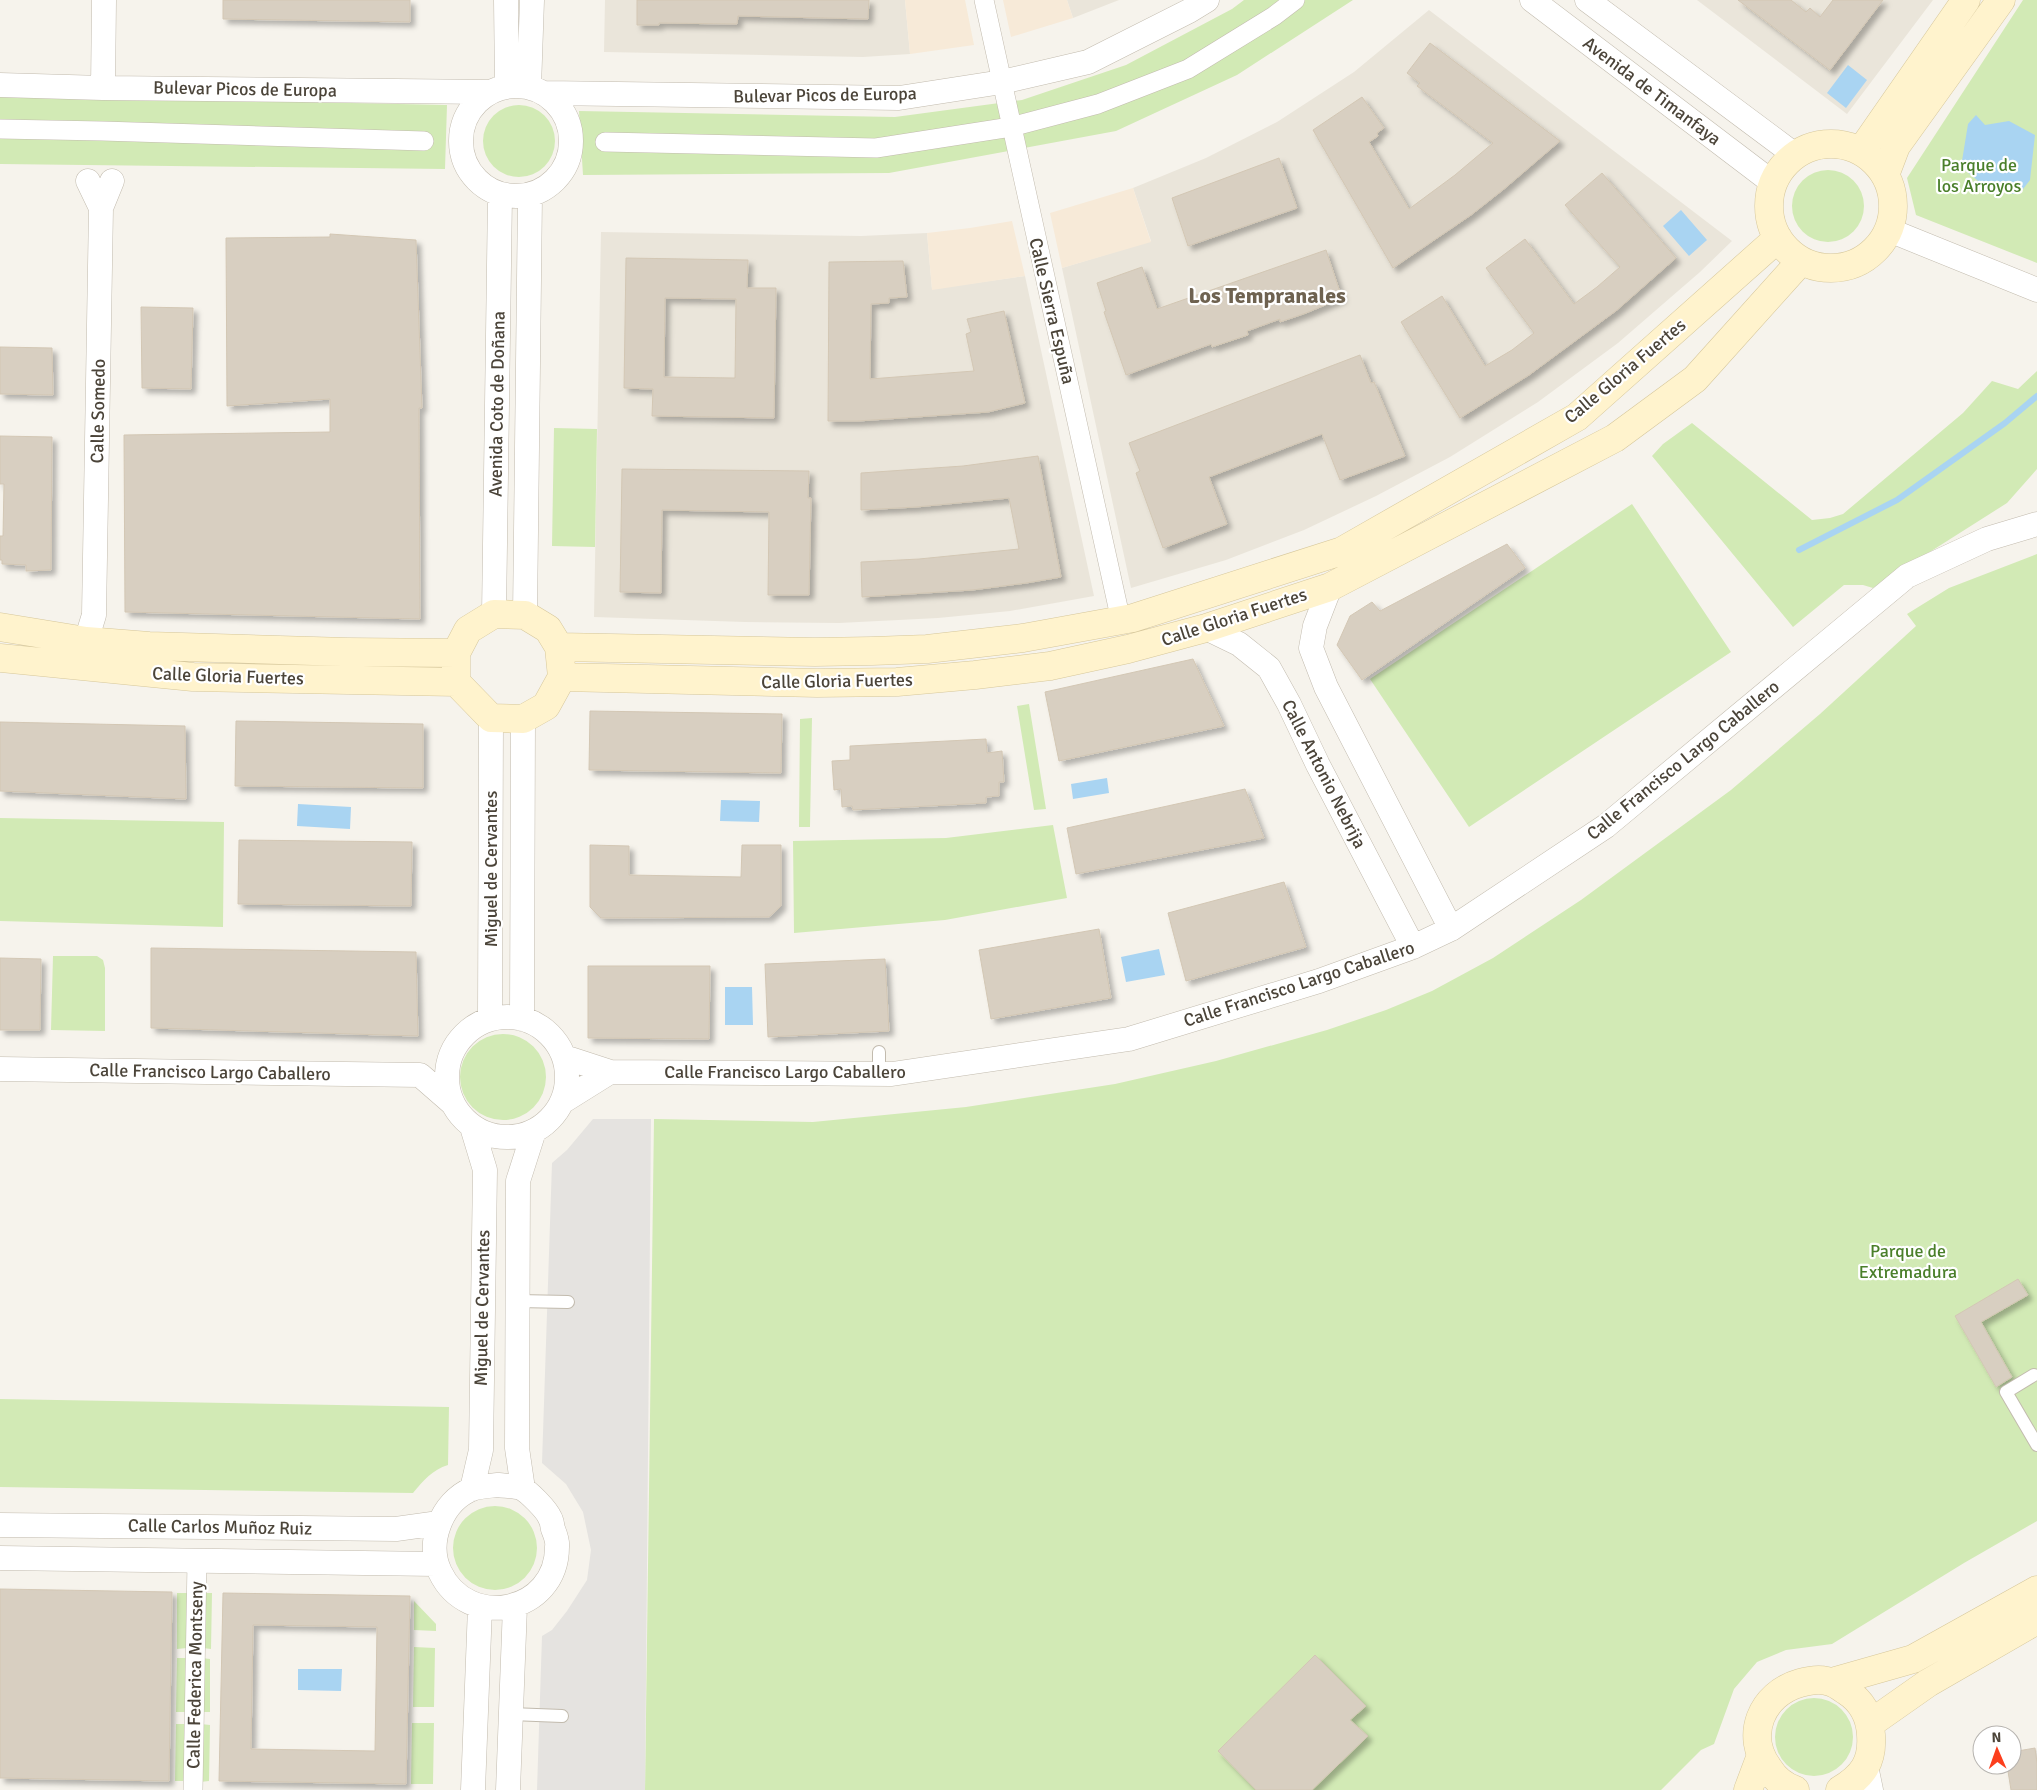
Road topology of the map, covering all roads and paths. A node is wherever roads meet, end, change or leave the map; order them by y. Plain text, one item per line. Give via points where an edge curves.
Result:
1 (104, 0) edge
2 (506, 0) edge
3 (532, 0) edge
4 (984, 0) edge
5 (1207, 0) edge
6 (1295, 0) edge
7 (1532, 0) edge
8 (1587, 0) edge
9 (1966, 0) edge
10 (2001, 0) edge
11 (1002, 82) junction
12 (0, 84) edge
13 (103, 88) junction
14 (518, 90) junction
15 (1011, 127) junction
16 (0, 130) edge
17 (424, 141) dead end
18 (604, 142) dead end
19 (1860, 151) junction
20 (1796, 155) junction
21 (1885, 175) junction
22 (88, 181) dead end
23 (112, 181) dead end
24 (1773, 183) junction
25 (500, 195) junction
26 (530, 196) junction
27 (101, 208) junction
28 (1889, 230) junction
29 (1778, 238) junction
30 (1801, 261) junction
31 (2037, 290) edge
32 (2037, 524) edge
33 (1330, 587) junction
34 (494, 614) junction
35 (525, 614) junction
36 (1121, 621) junction
37 (0, 627) edge
38 (1206, 628) junction
39 (98, 642) junction
40 (559, 647) junction
41 (456, 653) junction
42 (0, 658) edge
43 (562, 677) junction
44 (456, 682) junction
45 (491, 718) junction
46 (523, 719) junction
47 (1451, 929) junction
48 (1414, 948) junction
49 (522, 1018) junction
50 (490, 1019) junction
51 (454, 1047) junction
52 (564, 1057) junction
53 (0, 1069) edge
54 (610, 1072) junction
55 (420, 1075) junction
56 (451, 1102) junction
57 (562, 1102) junction
58 (472, 1127) junction
59 (534, 1131) junction
60 (518, 1301) junction
61 (568, 1302) dead end
62 (2034, 1375) dead end
63 (2037, 1446) edge
64 (472, 1489) junction
65 (523, 1489) junction
66 (0, 1524) edge
67 (439, 1524) junction
68 (0, 1558) edge
69 (197, 1561) junction
70 (436, 1564) junction
71 (2037, 1590) edge
72 (515, 1606) junction
73 (480, 1607) junction
74 (2037, 1620) edge
75 (1832, 1682) junction
76 (511, 1714) junction
77 (562, 1716) dead end
78 (1870, 1723) junction
79 (1760, 1758) junction
80 (1869, 1778) edge
81 (193, 1790) edge
82 (473, 1790) edge
83 (508, 1790) edge
84 (1748, 1790) edge
85 (1795, 1790) edge
86 (1840, 1790) edge

1 - 13 street
2 - 14 street
3 - 14 street
4 - 11 street, Calle Sierra Espuña
5 - 11 street, Bulevar Picos de Europa via 1088,62
6 - 15 street via 1188,69 1098,104
7 - 24 street, Avenida de Timanfaya
8 - 20 street, Avenida de Timanfaya
9 - 19 main road
10 - 21 main road via 1896,146
11 - 14 street, Bulevar Picos de Europa via 899,98
11 - 15 street, Calle Sierra Espuña
12 - 13 street, Bulevar Picos de Europa
13 - 14 street, Bulevar Picos de Europa
14 - 25 street via 469,112 461,139 465,164 483,186
14 - 26 street via 568,119 570,159 548,187
15 - 18 street via 876,148
15 - 36 street, Calle Sierra Espuña
16 - 17 street
19 - 20 main road via 1844,145 1827,144 1811,147
19 - 21 main road via 1875,161
20 - 24 main road via 1782,167
21 - 28 main road via 1892,193 1893,212
22 - 27 street
23 - 27 street, Calle Somedo
24 - 29 main road via 1768,202 1770,221
25 - 26 street
25 - 34 street, Avenida Coto de Doñana
26 - 35 street, Avenida Coto de Doñana
27 - 39 street, Calle Somedo via 94,615
28 - 30 main road via 1867,257 1851,265 1833,268
28 - 31 street
29 - 30 main road
29 - 36 main road, Calle Gloria Fuertes via 1577,417 1342,551
30 - 33 main road, Calle Gloria Fuertes via 1695,379 1615,438
32 - 47 street, Calle Francisco Largo Caballero via 1987,539 1907,576 1606,826
33 - 38 main road, Calle Gloria Fuertes
33 - 47 street via 1315,626 1311,648 1326,687
34 - 35 main road
34 - 41 main road via 468,630
35 - 40 main road via 548,630
36 - 40 main road, Calle Gloria Fuertes via 1023,638 927,649 815,652
37 - 39 main road, Calle Gloria Fuertes
38 - 43 main road, Calle Gloria Fuertes via 1128,650 1050,666 897,682
38 - 48 street, Calle Antonio Nebrija via 1238,644 1269,668
39 - 41 main road, Calle Gloria Fuertes
40 - 43 main road
41 - 44 main road
42 - 44 main road, Calle Gloria Fuertes via 193,677
43 - 46 main road via 546,706
44 - 45 main road
45 - 46 main road
45 - 50 street, Miguel de Cervantes
46 - 49 street, Miguel de Cervantes
47 - 48 street, Calle Francisco Largo Caballero
48 - 54 street, Calle Francisco Largo Caballero via 1319,981 1129,1039 892,1074 879,1063
49 - 50 street
49 - 52 street via 545,1030
50 - 51 street via 471,1029
51 - 55 street
51 - 56 street via 446,1074
52 - 54 street, Calle Francisco Largo Caballero
52 - 57 street via 568,1081
53 - 55 street, Calle Francisco Largo Caballero
54 - 57 street
55 - 56 street
56 - 58 street
57 - 59 street via 550,1120
58 - 59 street via 502,1138
58 - 64 street, Miguel de Cervantes via 485,1170 480,1450
59 - 60 street, Miguel de Cervantes via 518,1181
60 - 61 lane
60 - 65 street, Miguel de Cervantes via 517,1448
62 - 63 lane via 2006,1392
64 - 65 street via 498,1485
64 - 67 street via 447,1509
65 - 72 street via 550,1517 558,1546 555,1567 544,1586 534,1596
66 - 67 street, Calle Carlos Muñoz Ruiz via 396,1529
67 - 70 street via 434,1544
68 - 69 street, Calle Carlos Muñoz Ruiz
69 - 70 street, Calle Carlos Muñoz Ruiz
69 - 81 street, Calle Federica Montseny
70 - 73 street via 445,1583 461,1598
71 - 75 main road via 1914,1659
72 - 73 street via 501,1609
72 - 76 street
73 - 82 street
74 - 78 main road via 1928,1683
75 - 78 main road via 1853,1695
75 - 79 main road via 1812,1679 1787,1687 1771,1699 1763,1710 1757,1730
76 - 77 lane
76 - 83 street
78 - 80 main road via 1872,1752
79 - 84 main road
79 - 85 main road via 1774,1776
80 - 86 main road

